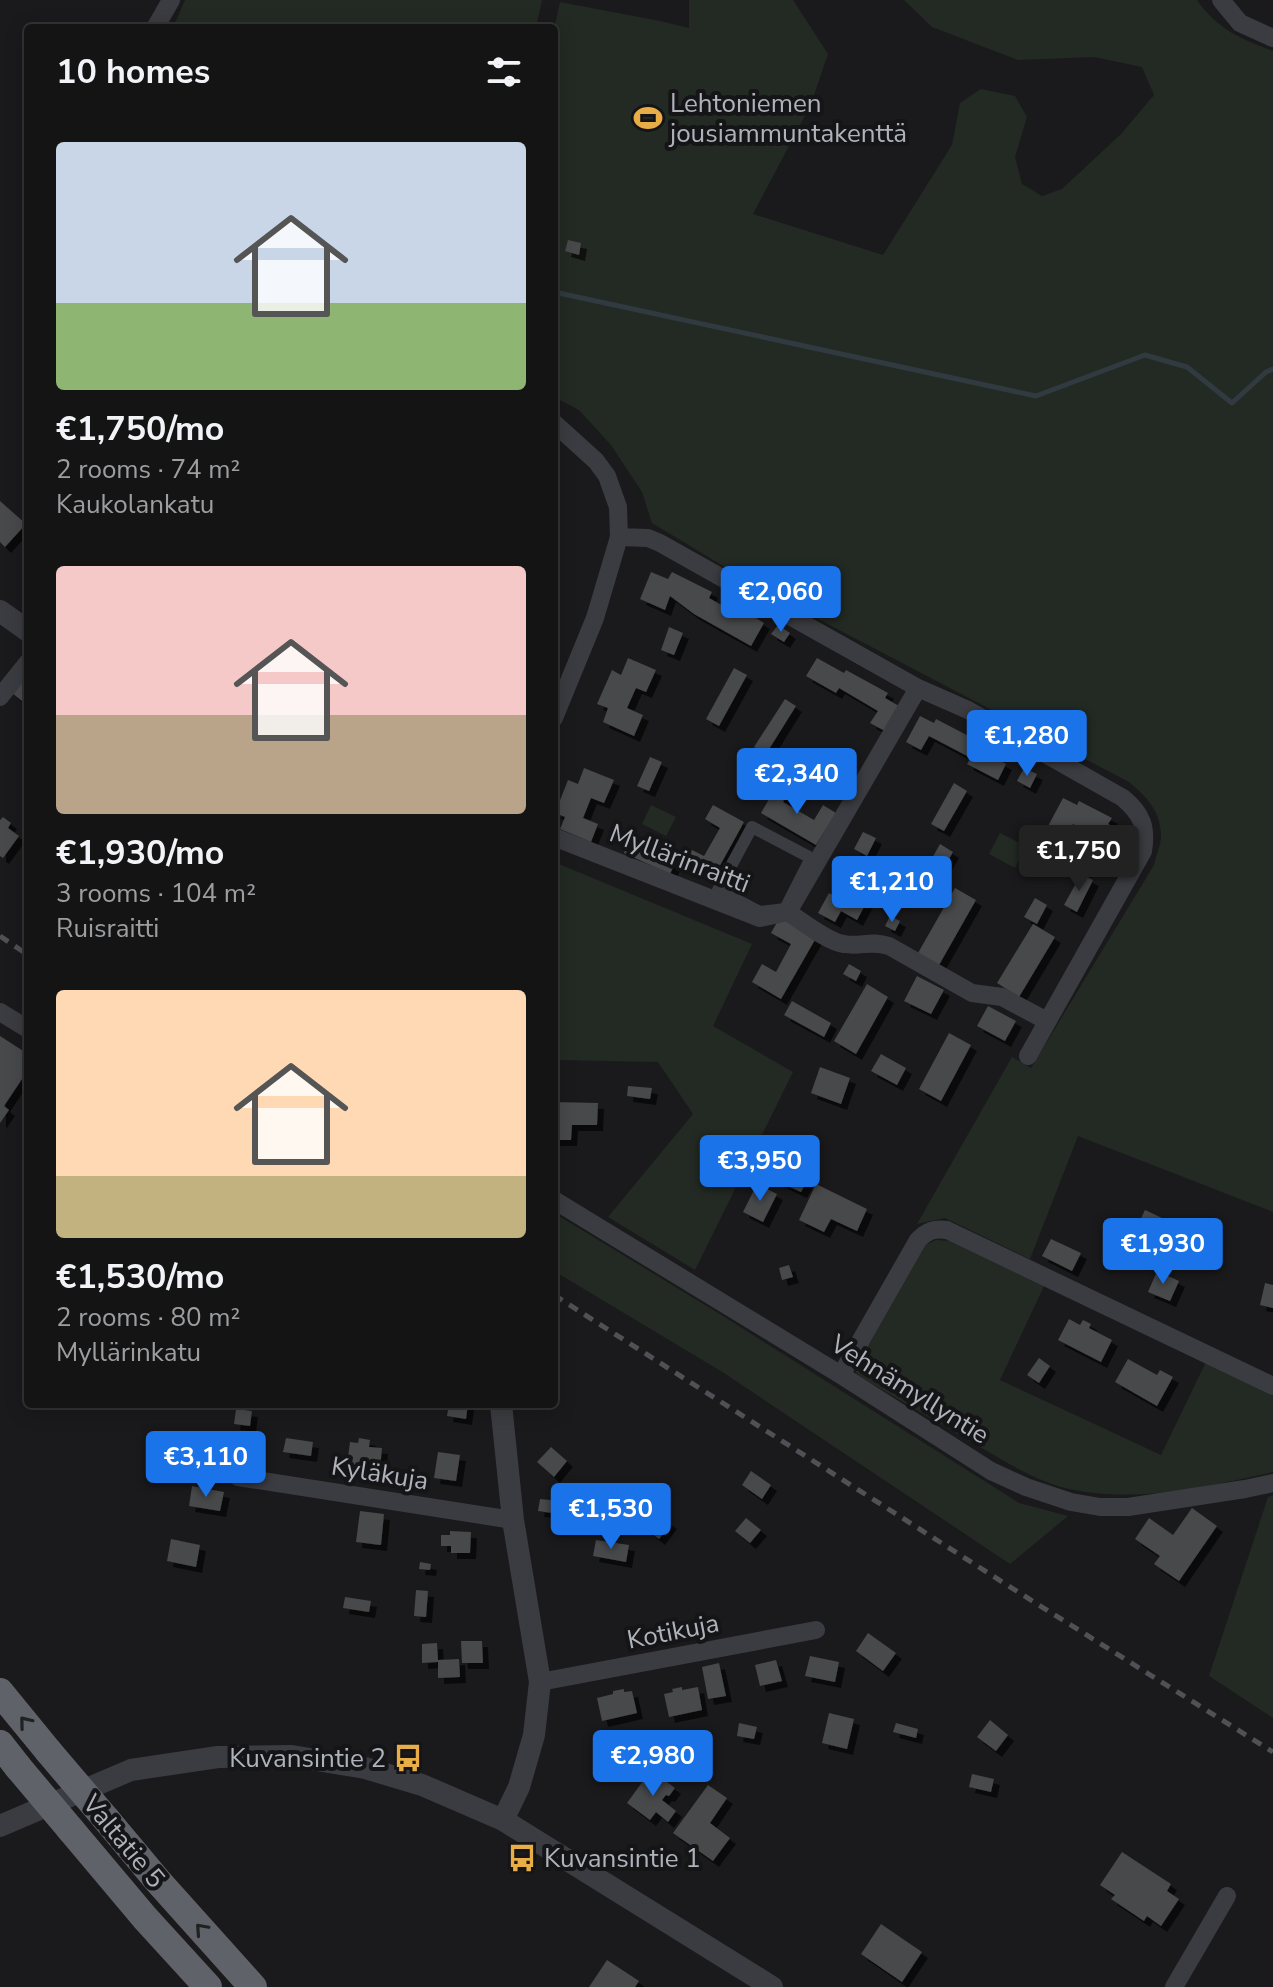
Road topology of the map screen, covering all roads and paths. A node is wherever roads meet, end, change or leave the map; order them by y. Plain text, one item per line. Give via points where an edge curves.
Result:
1 (171, 0) edge
2 (1221, 0) edge
3 (157, 24) edge
4 (1273, 38) edge
5 (558, 427) edge
6 (619, 537) junction
7 (0, 611) edge
8 (24, 628) edge
9 (24, 667) edge
10 (918, 688) junction
11 (0, 697) edge
12 (558, 708) edge
13 (558, 839) edge
14 (718, 890) joint
15 (788, 912) junction
16 (0, 1012) edge
17 (1047, 1021) junction
18 (24, 1027) edge
19 (1028, 1056) dead end
20 (558, 1202) edge
21 (841, 1375) junction
22 (1273, 1386) edge
23 (501, 1408) edge
24 (238, 1477) dead end
25 (1273, 1483) edge
26 (513, 1520) junction
27 (816, 1630) dead end
28 (540, 1682) junction
29 (0, 1692) edge
30 (0, 1744) edge
31 (503, 1820) junction
32 (0, 1826) edge
33 (1227, 1896) dead end
34 (208, 1987) edge
35 (253, 1987) edge
36 (772, 1987) edge
37 (1174, 1987) edge

1 - 3 street
2 - 4 street via 1240,23
5 - 6 street via 607,476 618,507
6 - 10 street via 660,543
6 - 12 street via 595,618
7 - 8 street
9 - 11 street
10 - 15 street
10 - 17 street via 968,710 1123,798 1141,820 1146,834 1143,851
13 - 15 street, Myllärinraitti via 760,918
14 - 14 street via 752,827 811,858 785,909 760,912
15 - 17 street via 836,942 889,946 972,993 1002,997
16 - 18 street
17 - 19 street
20 - 21 street, Vehnämyllyntie
21 - 22 street via 918,1240 937,1229
21 - 25 street, Vehnämyllyntie via 991,1471 1071,1502 1128,1507
23 - 26 street
24 - 26 street, Kyläkuja
26 - 28 street
27 - 28 street, Kotikuja
28 - 31 street via 534,1735
35 -> 29 highway, Valtatie 5, bridge
30 - 34 highway, Valtatie 5, bridge
31 - 32 street via 422,1785 365,1768 292,1756 218,1757 131,1770
31 - 36 street
33 - 37 street

